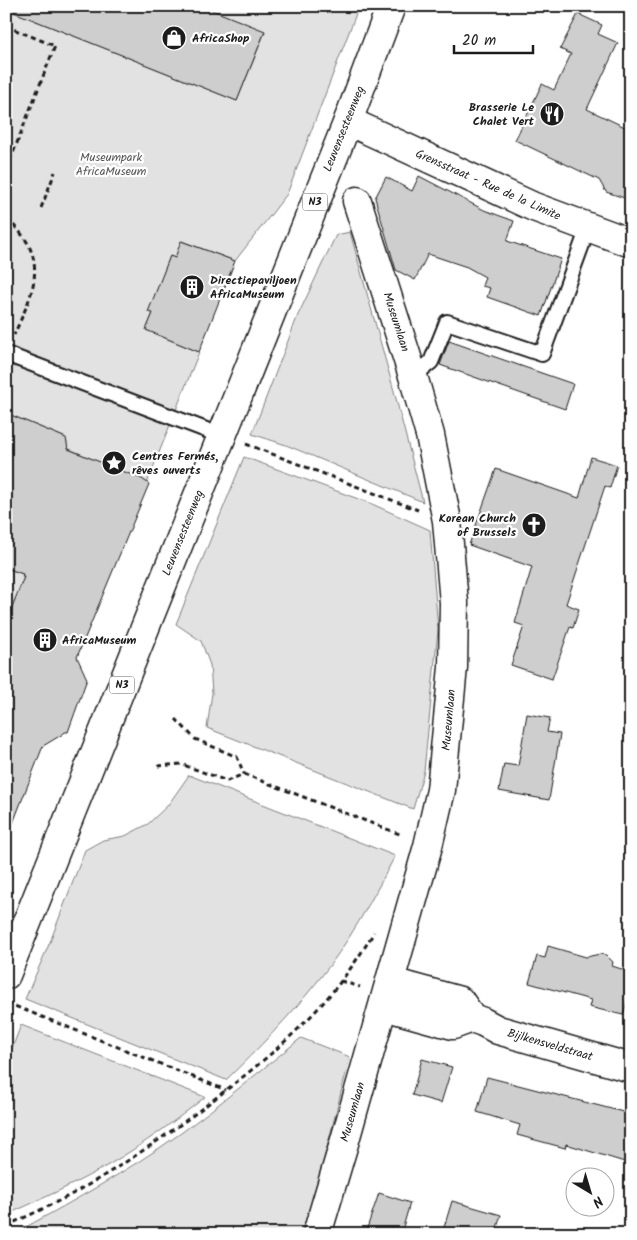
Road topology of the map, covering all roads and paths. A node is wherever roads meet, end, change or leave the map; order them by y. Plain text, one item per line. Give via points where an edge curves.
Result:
1 (391, 6) edge
2 (6, 26) edge
3 (348, 121) junction
4 (6, 171) edge
5 (55, 172) dead end
6 (357, 201) dead end
7 (41, 208) dead end
8 (6, 220) edge
9 (588, 228) junction
10 (631, 243) edge
11 (14, 337) dead end
12 (6, 354) edge
13 (413, 376) junction
14 (222, 436) junction
15 (447, 521) junction
16 (176, 719) dead end
17 (158, 766) dead end
18 (244, 774) junction
19 (428, 846) junction
20 (376, 928) dead end
21 (6, 975) edge
22 (387, 994) junction
23 (6, 1003) edge
24 (631, 1068) edge
25 (226, 1090) junction
26 (6, 1226) edge
27 (316, 1234) edge

1 - 3 street, Leuvensesteenweg / N3
2 - 4 path via 55,46
3 - 9 street, Grensstraat - Rue de la Limite via 534,208
3 - 14 street, Leuvensesteenweg / N3
5 - 7 path
6 - 13 street, Museumlaan
8 - 11 path via 23,235 34,262 32,293
9 - 10 street, Grensstraat - Rue de la Limite
9 - 13 lane via 542,354 447,322 431,362
12 - 14 lane
13 - 15 street, Museumlaan via 430,435
14 - 15 path
14 - 21 street, Leuvensesteenweg / N3
15 - 19 street, Museumlaan via 454,603 453,667 442,790
16 - 18 path via 195,739 237,757
17 - 18 path via 181,764 227,781
18 - 19 path
19 - 22 street, Museumlaan
20 - 25 path via 364,950 315,1013 271,1055
22 - 24 street, Bijlkensveldstraat via 460,1001 472,1018 498,1030
22 - 27 street, Museumlaan
23 - 25 path
25 - 26 path via 111,1171

